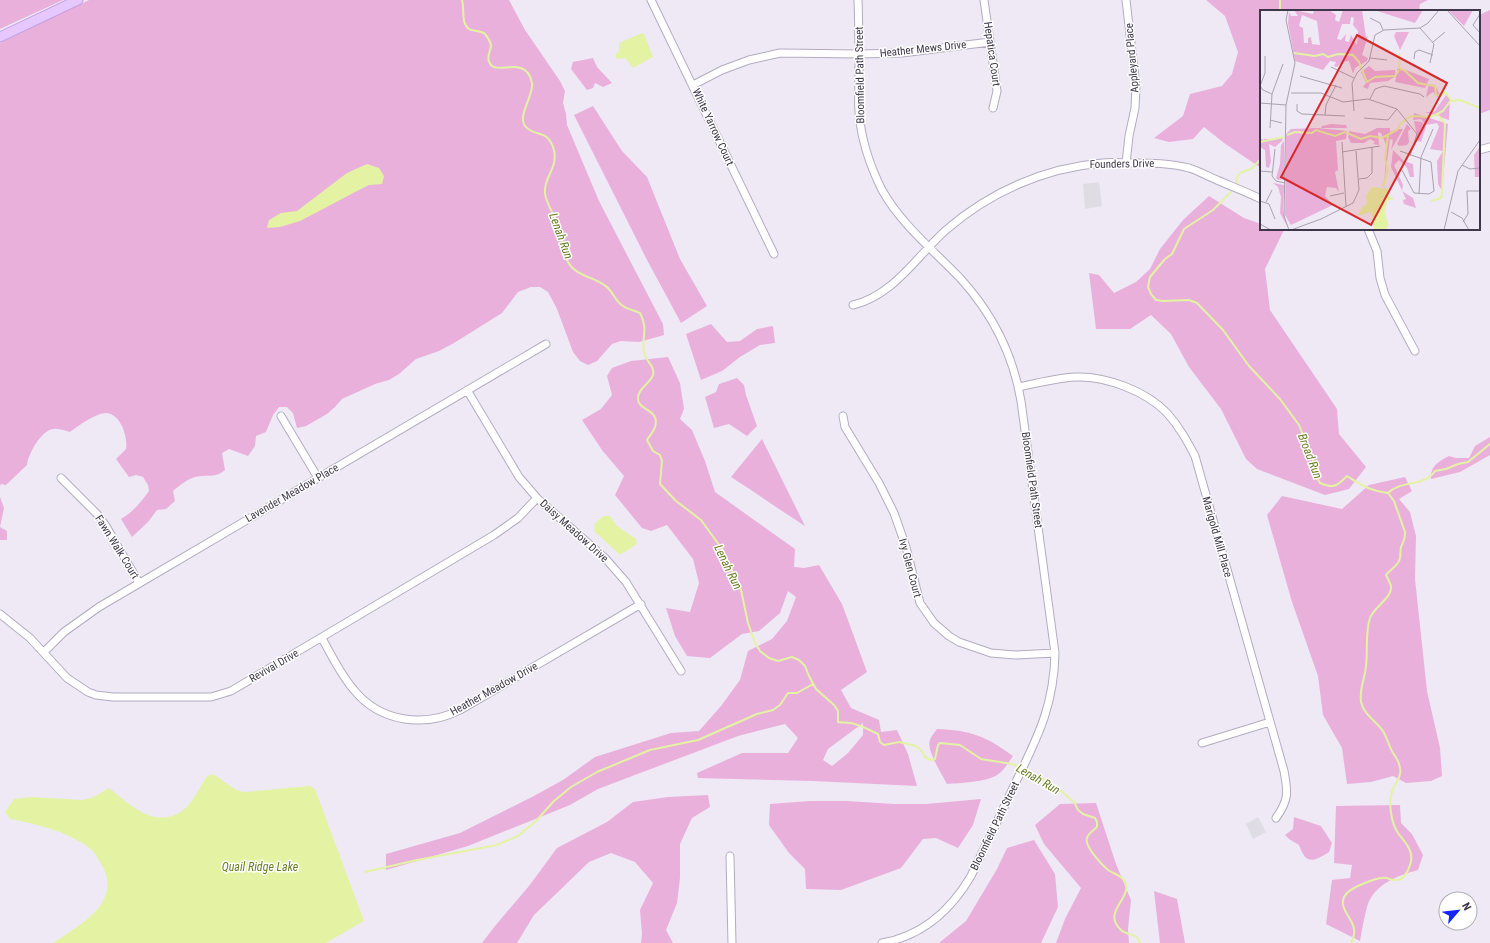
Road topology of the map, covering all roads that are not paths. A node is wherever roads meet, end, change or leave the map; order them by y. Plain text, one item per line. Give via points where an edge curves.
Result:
1 (78, 0) edge
2 (651, 0) edge
3 (858, 0) edge
4 (984, 0) edge
5 (1126, 0) edge
6 (0, 37) edge
7 (990, 42) junction
8 (859, 54) junction
9 (693, 85) junction
10 (993, 108) dead end
11 (1490, 147) edge
12 (1480, 150) edge
13 (1126, 163) junction
14 (1260, 199) edge
15 (1368, 230) edge
16 (929, 248) junction
17 (774, 254) dead end
18 (853, 305) dead end
19 (546, 344) dead end
20 (1415, 351) dead end
21 (1019, 387) junction
22 (467, 390) junction
23 (281, 416) dead end
24 (843, 416) dead end
25 (61, 478) dead end
26 (318, 478) junction
27 (537, 498) junction
28 (139, 583) junction
29 (641, 604) junction
30 (0, 614) edge
31 (322, 638) junction
32 (44, 652) junction
33 (1055, 653) junction
34 (681, 671) dead end
35 (1270, 722) junction
36 (1202, 742) dead end
37 (1276, 818) dead end
38 (730, 856) dead end
39 (732, 943) edge
40 (882, 943) edge

1 - 6 main road
2 - 9 street, White Yarrow Court
3 - 8 street, Bloomfield Path Street
4 - 7 street, Hepatica Court
5 - 13 street, Appleyard Place via 1136,86
7 - 8 street, Heather Mews Drive via 902,53
7 - 10 street, Hepatica Court via 997,91
8 - 9 street, Heather Mews Drive via 780,53 749,60
8 - 16 street, Bloomfield Path Street via 859,112 869,158 883,191 894,208
9 - 17 street, White Yarrow Court
11 - 12 street
13 - 14 street, Founders Drive via 1161,163 1188,168
13 - 16 street, Founders Drive via 1071,167 1012,186 978,206 946,230
15 - 20 street via 1377,251 1383,291
16 - 18 street, Founders Drive via 880,294 866,302
16 - 21 street, Bloomfield Path Street via 977,298 989,316 1005,344
19 - 22 street, Lavender Meadow Place
21 - 33 street, Bloomfield Path Street
21 - 35 street, Marigold Mill Place via 1065,378 1107,380 1144,396 1175,422 1195,456
22 - 26 street, Lavender Meadow Place
22 - 27 street, Daisy Meadow Drive via 514,470
23 - 26 street
24 - 33 street, Ivy Glen Court via 845,427 894,513 906,547 920,603 934,623 959,642 991,653
25 - 28 street, Fawn Walk Court via 106,526
26 - 28 street, Lavender Meadow Place
27 - 29 street, Daisy Meadow Drive via 605,558
27 - 31 street, Revival Drive via 500,532
28 - 32 street, Lavender Meadow Place via 79,620
29 - 31 street, Heather Meadow Drive via 460,710 427,720 394,717 365,701 349,683
29 - 34 street, Daisy Meadow Drive
30 - 32 street, Revival Drive
31 - 32 street, Revival Drive via 231,691 211,697 96,695 71,681
33 - 40 street, Bloomfield Path Street via 1055,673 1045,718 971,876 955,900 937,917 904,938
35 - 36 street
35 - 37 street, Marigold Mill Place via 1287,785 1284,806
38 - 39 street

